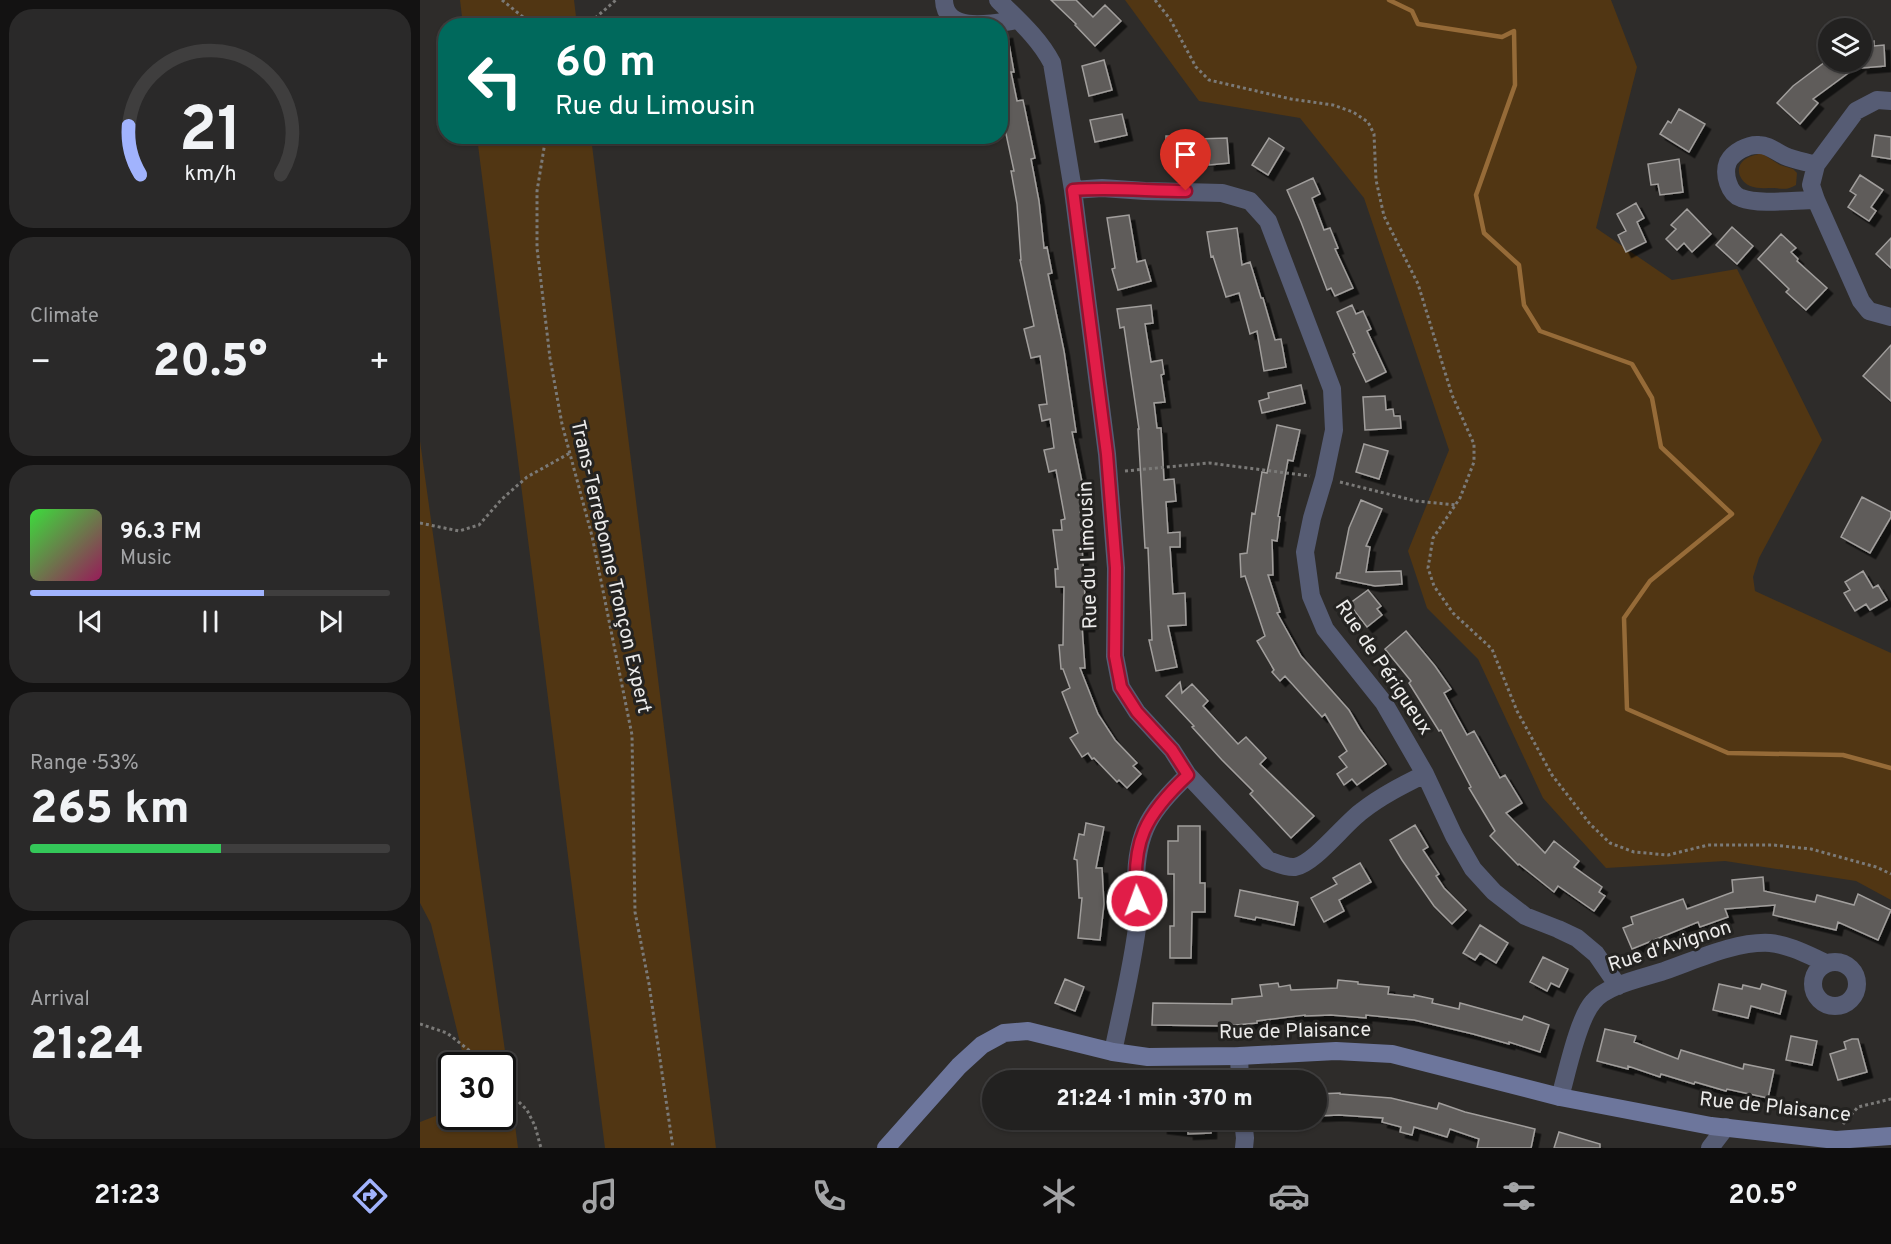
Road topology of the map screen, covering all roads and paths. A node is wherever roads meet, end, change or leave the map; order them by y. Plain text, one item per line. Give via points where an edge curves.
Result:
1 (502, 0) edge
2 (616, 0) edge
3 (944, 0) edge
4 (998, 0) edge
5 (1155, 0) edge
6 (524, 18) edge
7 (595, 18) edge
8 (951, 18) edge
9 (1018, 20) junction
10 (1008, 21) edge
11 (1891, 101) edge
12 (545, 144) edge
13 (1816, 165) junction
14 (1073, 190) junction
15 (1816, 200) junction
16 (1891, 317) edge
17 (570, 453) junction
18 (1109, 473) junction
19 (1324, 478) junction
20 (1456, 505) junction
21 (420, 523) edge
22 (1425, 774) junction
23 (1188, 775) junction
24 (1891, 874) edge
25 (1826, 963) dead end
26 (1617, 986) junction
27 (420, 1024) edge
28 (471, 1052) edge
29 (1113, 1052) junction
30 (1239, 1056) junction
31 (1240, 1070) edge
32 (1560, 1097) junction
33 (516, 1099) edge
34 (1891, 1099) edge
35 (1726, 1127) junction
36 (1244, 1130) edge
37 (1891, 1136) edge
38 (1836, 1140) junction
39 (541, 1148) edge
40 (673, 1148) edge
41 (886, 1148) edge
42 (1244, 1148) edge
43 (1710, 1148) edge

1 - 6 path
2 - 7 path
3 - 8 street
4 - 9 street, Rue du Limousin
5 - 20 path via 1196,67 1209,80 1333,105 1368,123 1374,134 1376,180 1384,216 1418,284 1452,395 1474,444 1474,462
9 - 10 street
9 - 14 street, Rue du Limousin via 1044,48 1052,63
11 - 13 street via 1877,100 1856,111
12 - 17 path, Trans-Terrebonne Tronçon Expert via 537,191 537,248 550,358
13 - 15 street via 1811,185
13 - 15 street via 1759,144 1736,153 1728,163 1726,175 1740,198
14 - 18 street, Rue du Limousin
14 - 19 street, Rue de Périgueux via 1222,193 1250,201 1268,221 1332,388 1334,430
15 - 16 street via 1861,301 1869,311
17 - 21 path via 527,477 479,525 459,531
17 - 40 path, Trans-Terrebonne Tronçon Expert via 592,536 632,735 635,912 650,984
18 - 19 path via 1209,463
18 - 23 street, Rue du Limousin via 1116,568 1115,656 1121,687
19 - 20 path via 1416,501
19 - 22 street, Rue de Périgueux via 1305,552 1311,596 1324,629 1384,703
20 - 24 path via 1433,538 1428,568 1434,586 1453,612 1492,649 1517,711 1552,775 1610,843 1634,852 1668,855 1708,845 1811,849
22 - 23 street, Rue du Limousin via 1360,812 1309,861 1294,867 1268,860
22 - 26 street, Rue de Périgueux via 1473,869 1525,916 1577,938 1596,954
23 - 29 street via 1151,814 1141,836 1136,886 1139,916
25 - 26 street, Rue d'Avignon via 1791,948 1753,944
26 - 32 street, Rue d'Avignon via 1601,994 1583,1017
27 - 28 path via 447,1033
29 - 30 street, Rue de Plaisance via 1148,1058
29 - 41 street, Rue de Plaisance via 1028,1031 1004,1033 959,1065
30 - 31 street
30 - 32 street, Rue de Plaisance via 1336,1051 1392,1054
32 - 35 street, Rue de Plaisance
33 - 39 path via 527,1110
34 - 38 path via 1858,1107 1844,1121
35 - 38 street, Rue de Plaisance
35 - 43 street
36 - 42 street
37 - 38 street, Rue de Plaisance

